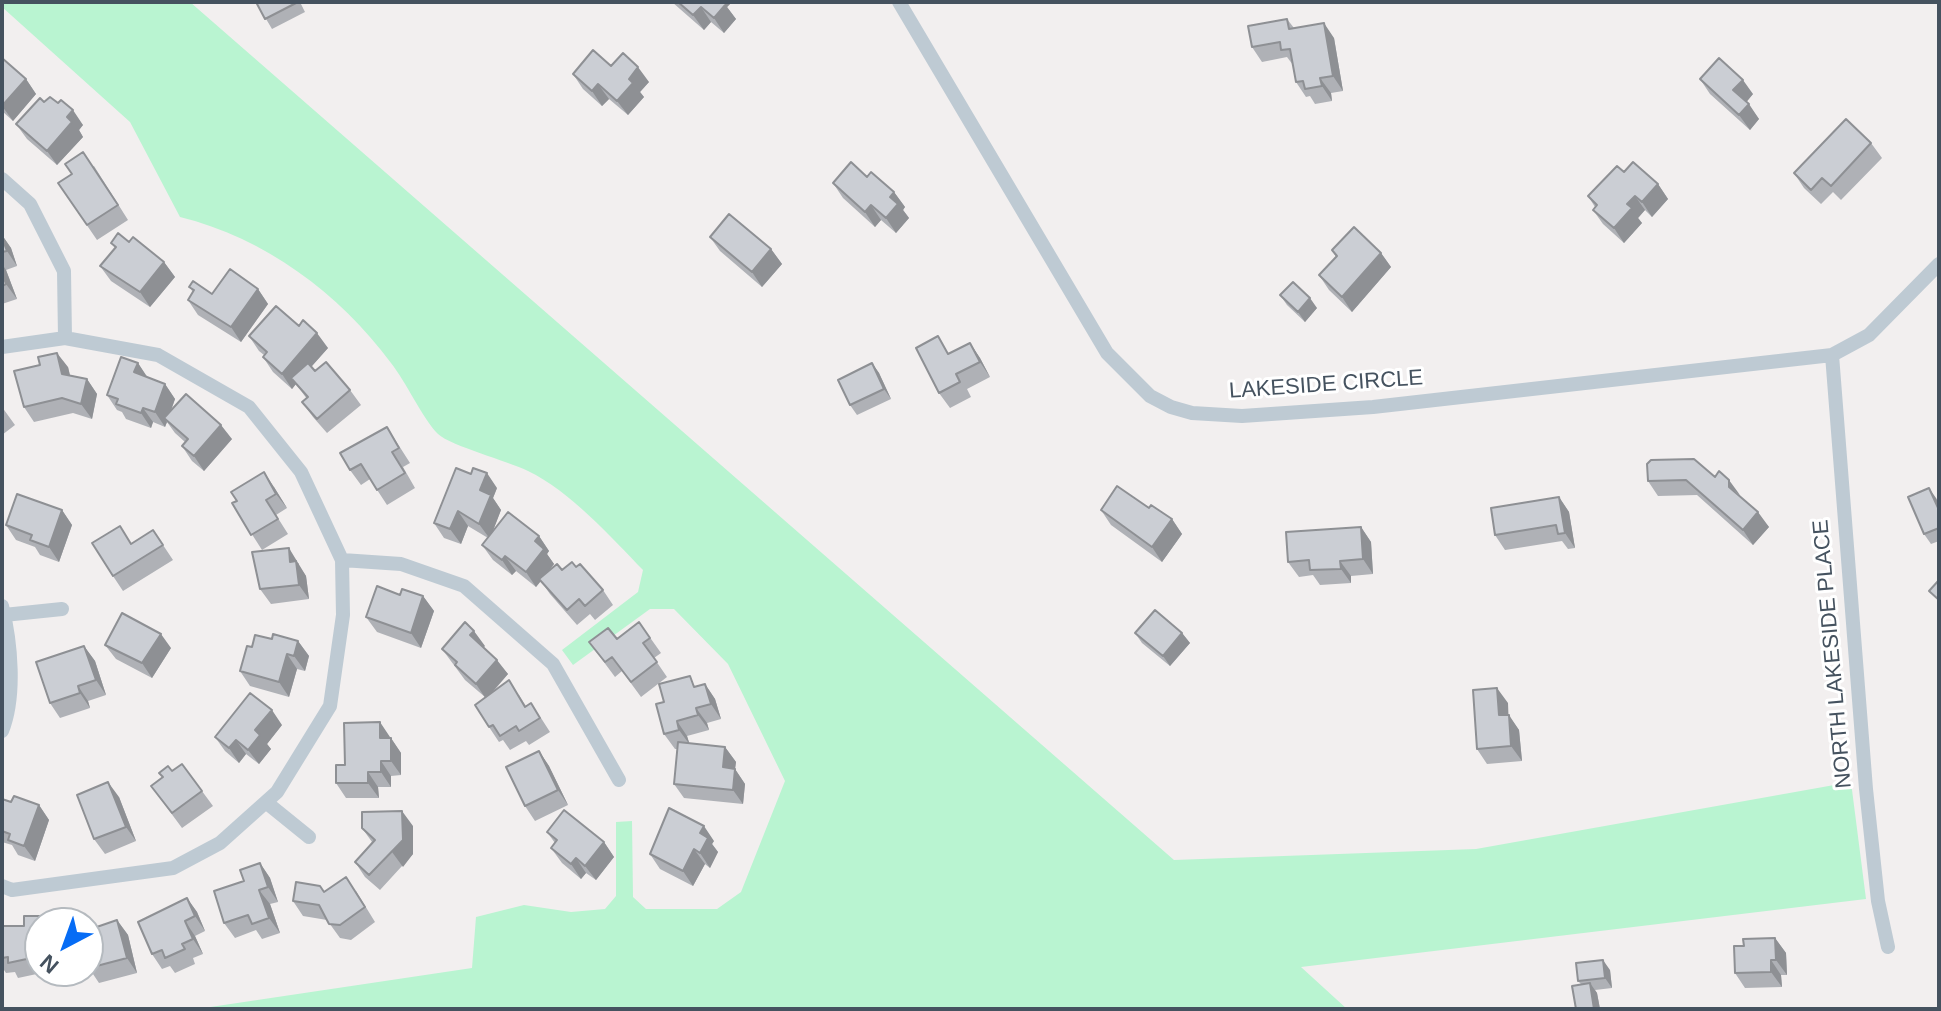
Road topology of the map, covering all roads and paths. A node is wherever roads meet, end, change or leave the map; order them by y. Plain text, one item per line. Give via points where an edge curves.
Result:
1 (899, 2) edge
2 (2, 179) edge
3 (1939, 264) edge
4 (65, 338) junction
5 (2, 347) edge
6 (1832, 355) junction
7 (342, 560) junction
8 (62, 609) dead end
9 (3, 611) edge
10 (2, 731) edge
11 (619, 780) dead end
12 (267, 803) junction
13 (309, 837) dead end
14 (2, 886) edge
15 (1888, 947) dead end

1 - 6 street, LAKESIDE CIRCLE via 1107,353 1150,396 1171,407 1242,416 1373,407
2 - 4 street via 30,204 64,271
3 - 6 street, LAKESIDE CIRCLE via 1869,335
4 - 5 street
4 - 7 street via 158,355 249,407 301,472
6 - 15 street, NORTH LAKESIDE PLACE via 1866,789
7 - 11 street via 401,564 464,586 553,664
7 - 12 street via 343,615 330,706
8 - 9 street
9 - 10 street via 9,643 8,717
12 - 13 street
12 - 14 street via 220,843 173,868 12,890

